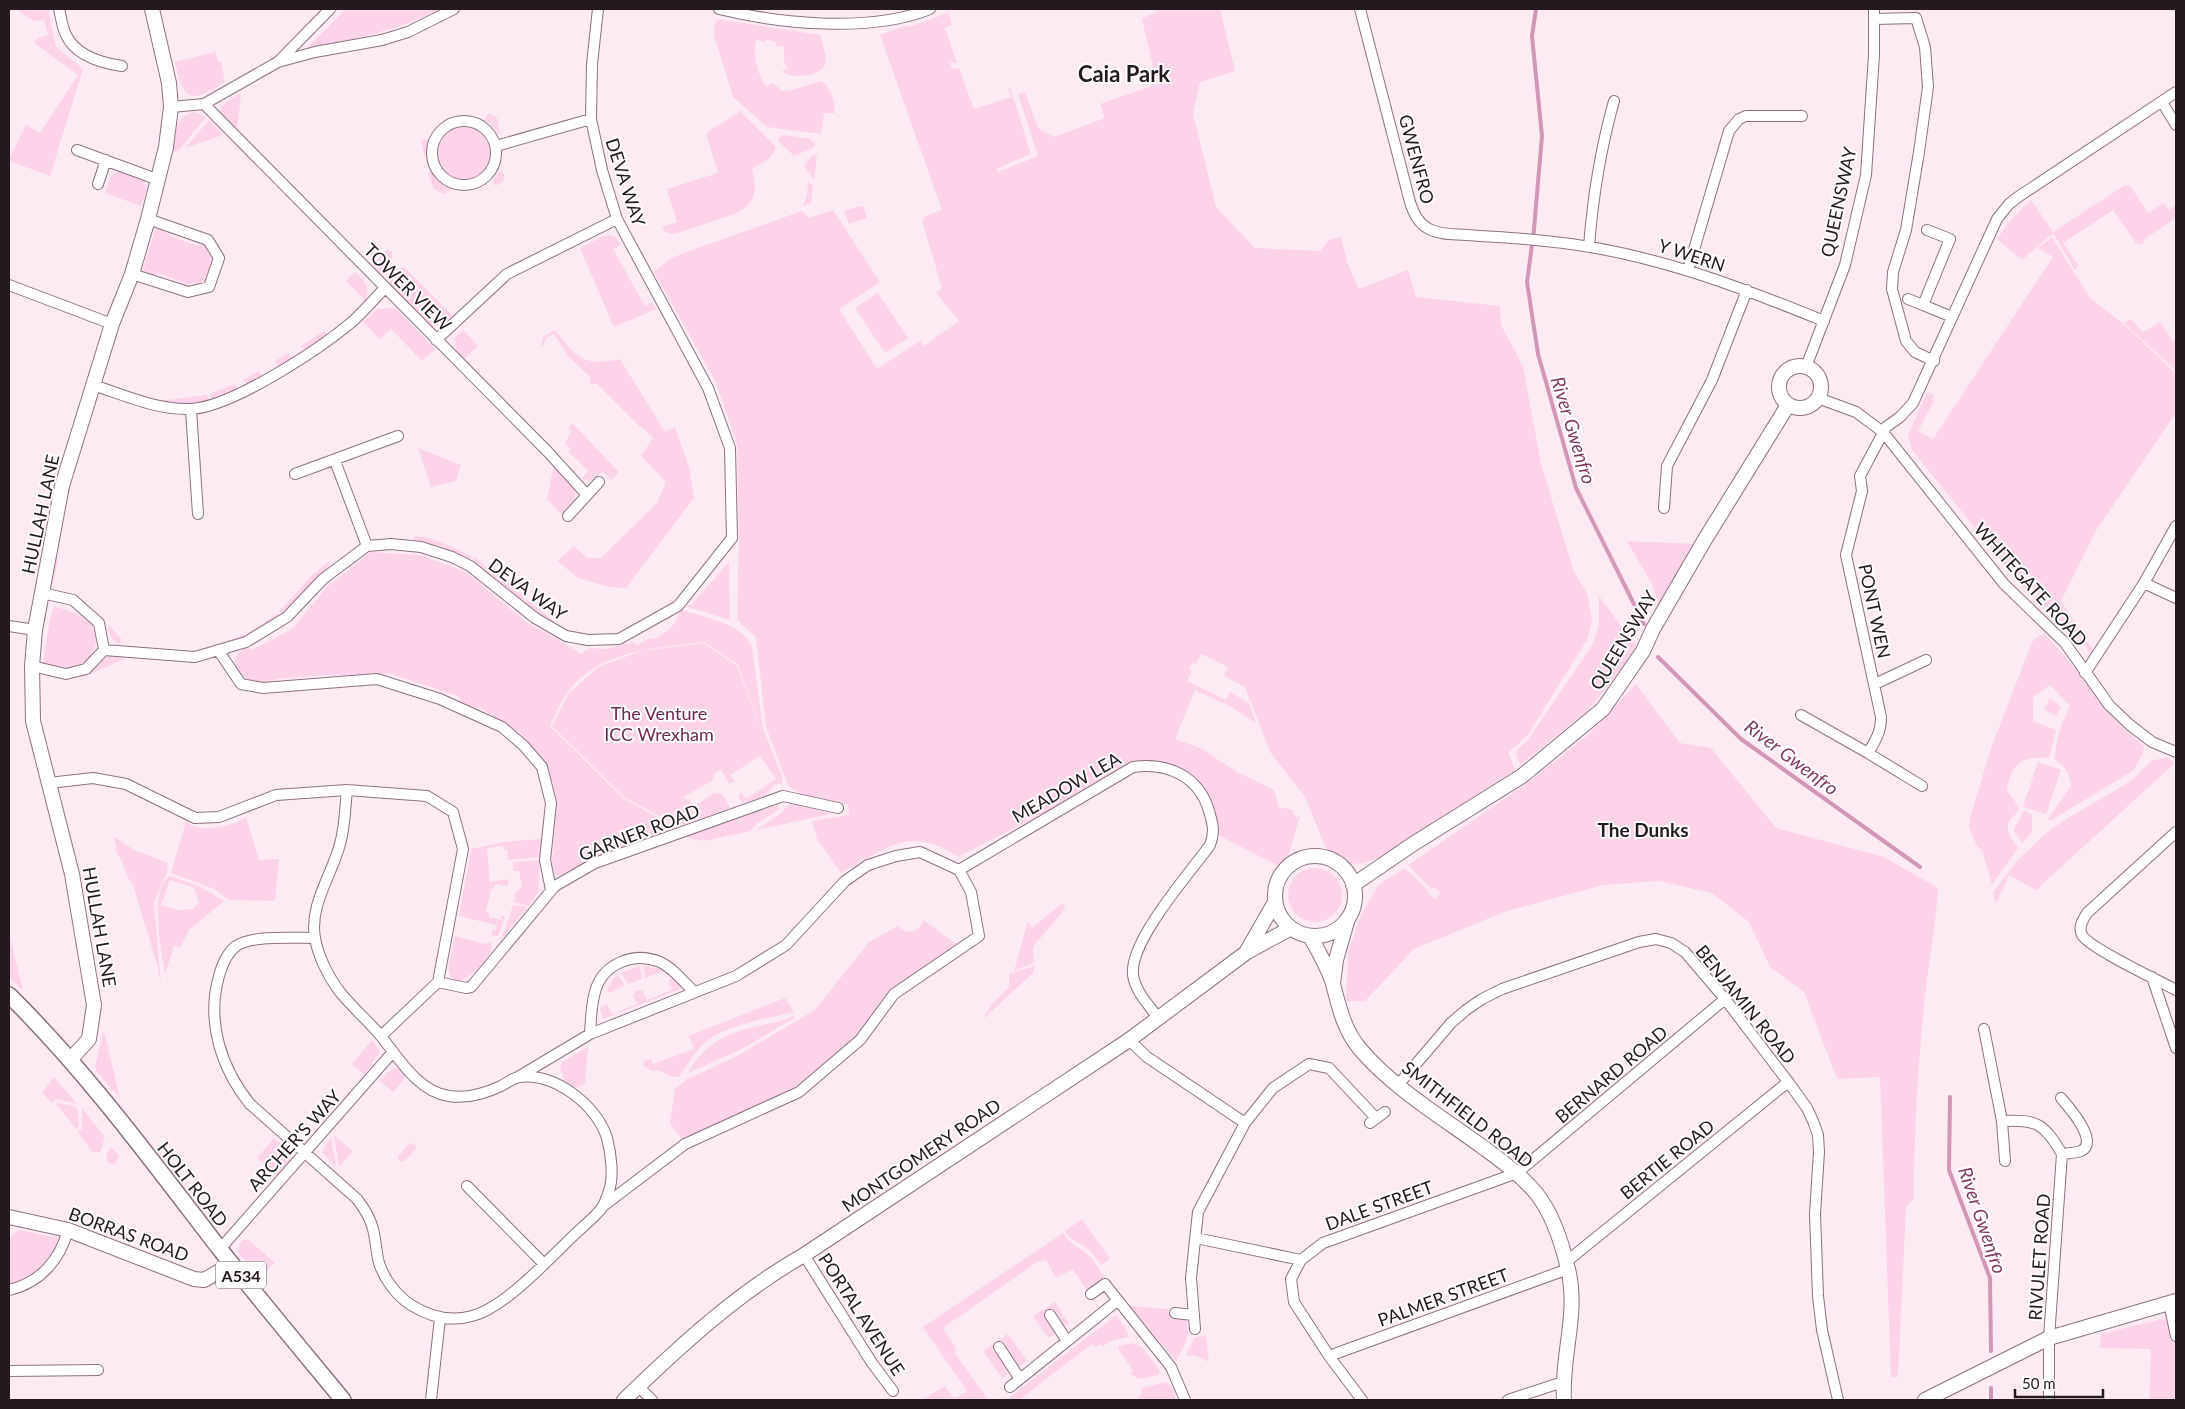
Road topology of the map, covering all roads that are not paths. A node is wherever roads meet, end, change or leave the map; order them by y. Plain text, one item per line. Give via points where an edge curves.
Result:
1 (59, 9) edge
2 (152, 9) edge
3 (330, 9) edge
4 (454, 9) edge
5 (598, 9) edge
6 (719, 9) edge
7 (930, 9) edge
8 (1360, 9) edge
9 (1874, 14) edge
10 (278, 62) junction
11 (122, 66) dead end
12 (2176, 92) edge
13 (1614, 102) dead end
14 (2162, 102) junction
15 (204, 104) junction
16 (171, 107) junction
17 (1802, 116) dead end
18 (591, 119) junction
19 (2176, 125) edge
20 (496, 146) junction
21 (77, 150) dead end
22 (106, 160) junction
23 (159, 180) junction
24 (98, 184) dead end
25 (148, 219) junction
26 (617, 219) junction
27 (1927, 230) dead end
28 (1544, 240) joint
29 (1589, 246) junction
30 (1688, 270) junction
31 (132, 274) junction
32 (9, 285) edge
33 (385, 288) junction
34 (1746, 290) junction
35 (1908, 299) dead end
36 (1924, 305) junction
37 (1952, 317) junction
38 (1824, 321) junction
39 (112, 324) junction
40 (436, 340) junction
41 (1934, 361) junction
42 (1806, 367) junction
43 (93, 385) junction
44 (1818, 398) junction
45 (1788, 405) junction
46 (191, 410) junction
47 (1883, 432) junction
48 (398, 436) dead end
49 (335, 461) junction
50 (295, 474) dead end
51 (599, 482) dead end
52 (586, 494) junction
53 (1664, 508) dead end
54 (198, 514) dead end
55 (568, 516) dead end
56 (2176, 526) edge
57 (366, 546) junction
58 (2144, 583) junction
59 (42, 593) junction
60 (2176, 598) edge
61 (9, 626) edge
62 (35, 630) junction
63 (104, 650) junction
64 (218, 650) junction
65 (1926, 660) dead end
66 (32, 666) junction
67 (2085, 673) junction
68 (1875, 684) junction
69 (1800, 715) dead end
70 (2176, 752) edge
71 (1868, 753) junction
72 (48, 783) junction
73 (1922, 786) dead end
74 (348, 790) junction
75 (838, 808) dead end
76 (2176, 832) edge
77 (959, 870) junction
78 (1353, 885) junction
79 (551, 890) junction
80 (1276, 902) junction
81 (1349, 917) junction
82 (1292, 928) junction
83 (1310, 936) junction
84 (315, 938) junction
85 (1247, 952) junction
86 (2152, 977) junction
87 (438, 982) junction
88 (1332, 983) junction
89 (2176, 990) edge
90 (694, 992) junction
91 (9, 995) edge
92 (1725, 999) junction
93 (1158, 1018) junction
94 (1984, 1029) dead end
95 (590, 1034) junction
96 (381, 1036) junction
97 (1128, 1040) junction
98 (2176, 1048) edge
99 (392, 1053) junction
100 (71, 1059) junction
101 (517, 1077) junction
102 (1788, 1082) junction
103 (1398, 1085) junction
104 (2061, 1098) dead end
105 (1377, 1118) dead end
106 (2002, 1121) junction
107 (1245, 1123) junction
108 (305, 1152) junction
109 (2062, 1154) junction
110 (2006, 1161) dead end
111 (1517, 1173) junction
112 (467, 1186) dead end
113 (602, 1208) junction
114 (9, 1217) edge
115 (68, 1230) junction
116 (1196, 1238) junction
117 (220, 1249) junction
118 (804, 1255) junction
119 (1301, 1260) junction
120 (232, 1264) junction
121 (544, 1264) junction
122 (1567, 1265) junction
123 (9, 1290) edge
124 (1091, 1294) dead end
125 (1117, 1302) junction
126 (2172, 1302) edge
127 (1175, 1313) dead end
128 (1050, 1315) dead end
129 (1193, 1316) junction
130 (440, 1318) junction
131 (1195, 1329) dead end
132 (2176, 1336) edge
133 (2049, 1338) junction
134 (1067, 1341) junction
135 (999, 1347) dead end
136 (1328, 1356) junction
137 (98, 1370) dead end
138 (9, 1371) edge
139 (1020, 1379) junction
140 (1563, 1382) junction
141 (638, 1386) junction
142 (1010, 1387) dead end
143 (893, 1391) dead end
144 (343, 1400) edge
145 (431, 1400) edge
146 (624, 1400) edge
147 (652, 1400) edge
148 (1185, 1400) edge
149 (1362, 1400) edge
150 (1508, 1400) edge
151 (1564, 1400) edge
152 (1838, 1400) edge
153 (1924, 1400) edge
154 (2049, 1400) edge

1 - 11 street via 65,34 78,50 106,69
2 - 16 street, HULLAH LANE via 169,83
3 - 10 street
4 - 10 street via 408,32
5 - 18 street, DEVA WAY
6 - 7 street via 830,24 892,19
8 - 28 street, GWENFRO via 1414,214 1420,224 1440,233
9 - 38 street, QUEENSWAY via 1869,158 1845,265
9 - 41 street via 1916,18 1924,47 1928,87 1906,230 1893,272 1892,289 1906,341 1915,352
10 - 15 street
12 - 14 street, PONT WEN
13 - 29 street via 1598,165
14 - 19 street
14 - 37 street, PONT WEN via 2009,204 1989,235
15 - 16 street
15 - 33 street, TOWER VIEW
16 - 23 street, HULLAH LANE
17 - 30 street via 1746,116 1733,124
18 - 20 street
18 - 26 street, DEVA WAY
20 - 20 street via 493,167 487,176 473,184 456,184 447,180 434,163 434,142 446,126 456,122 476,123 492,136
21 - 22 street
22 - 23 street
22 - 24 street
23 - 25 street, HULLAH LANE
25 - 31 street, HULLAH LANE
25 - 31 street via 208,240 220,258 209,287 188,292
26 - 40 street via 507,274
26 - 57 street, DEVA WAY via 708,388 730,448 732,538 678,606 618,639 588,640 566,636 548,626 470,566 452,557 421,547
27 - 36 street via 1950,239
28 - 29 street, Y WERN
29 - 30 street, Y WERN
30 - 34 street, Y WERN
31 - 39 street, HULLAH LANE
32 - 39 street
33 - 40 street, TOWER VIEW
33 - 46 street via 353,320 304,357 249,389
34 - 38 street, Y WERN
34 - 53 street via 1712,380 1667,466
35 - 36 street
36 - 37 street
37 - 41 street, PONT WEN
38 - 42 street, QUEENSWAY
39 - 43 street, HULLAH LANE
40 - 52 street, TOWER VIEW
41 - 47 street, PONT WEN via 1913,403
42 - 44 street via 1820,379
42 - 45 street via 1792,367 1779,381 1780,394
43 - 46 street via 166,408
43 - 59 street, HULLAH LANE via 62,486
44 - 45 street via 1801,409
44 - 47 street, WHITEGATE ROAD via 1856,412
45 - 78 street, QUEENSWAY via 1704,541 1643,651 1603,709 1522,776
46 - 54 street
47 - 67 street, WHITEGATE ROAD via 2004,584 2065,643
47 - 68 street, PONT WEN via 1860,476 1862,491 1846,555
48 - 49 street
49 - 50 street
49 - 57 street
51 - 52 street
52 - 55 street
56 - 58 street
57 - 64 street via 323,579 287,618 246,642
58 - 60 street
58 - 67 street
59 - 62 street, HULLAH LANE
59 - 63 street via 73,600 98,623
61 - 62 street
62 - 66 street, HULLAH LANE
63 - 64 street via 195,657
63 - 66 street via 86,669 66,674
64 - 79 street via 241,684 263,688 377,679 440,699 502,728 524,746 542,768 551,803 545,860
65 - 68 street, PONT WEN
66 - 72 street, HULLAH LANE via 33,721
67 - 70 street, WHITEGATE ROAD via 2109,705 2130,725 2152,742
68 - 71 street, PONT WEN via 1881,728
69 - 71 street
71 - 73 street
72 - 74 street via 93,778 126,784 195,818 219,817 276,795
72 - 100 street, HULLAH LANE via 72,874 94,1005 89,1039
74 - 84 street via 341,842 322,887
74 - 87 street via 426,796 453,812 463,849
75 - 79 street, GARNER ROAD via 783,796 595,863
76 - 86 street via 2087,913 2081,927 2082,935 2096,946
77 - 90 street via 920,852 868,865 845,882 786,945 736,976
77 - 93 street, MEADOW LEA via 1133,766 1161,766 1186,777 1199,789 1207,804 1214,833 1210,845 1154,921 1135,958 1136,985
77 - 113 street via 971,892 979,936 894,994 860,1040 799,1092 685,1144
78 - 80 street via 1348,874 1330,859 1306,857 1285,869 1275,890
78 - 81 street via 1354,902
79 - 87 street, GARNER ROAD via 471,987
80 - 82 street via 1284,921
80 - 85 street, MONTGOMERY ROAD
81 - 83 street via 1332,932
81 - 88 street, SMITHFIELD ROAD
82 - 83 street
82 - 85 street, MONTGOMERY ROAD
83 - 88 street, SMITHFIELD ROAD
84 - 96 street via 324,964 339,991
84 - 108 street via 246,941 236,946 220,969 214,1007 223,1060 235,1085 250,1104
85 - 93 street, MONTGOMERY ROAD
86 - 89 street
86 - 98 street
87 - 96 street
88 - 103 street, SMITHFIELD ROAD via 1348,1032 1359,1049
90 - 95 street
90 - 95 street via 659,962 643,958 625,960 599,980
91 - 100 main road, HOLT ROAD / A534
92 - 102 street, BENJAMIN ROAD
92 - 103 street, BENJAMIN ROAD via 1685,952 1656,939 1638,942 1502,989 1482,999 1452,1023
92 - 111 street, BERNARD ROAD
93 - 97 street, MONTGOMERY ROAD
94 - 106 street
95 - 101 street
96 - 99 street
97 - 107 street via 1146,1057
97 - 118 street, MONTGOMERY ROAD
99 - 101 street via 425,1086 448,1096 485,1092
99 - 108 street, ARCHER'S WAY
100 - 117 main road, HOLT ROAD / A534
101 - 113 street via 538,1077 565,1089 600,1122 610,1153 611,1171 610,1189
102 - 122 street, BERTIE ROAD
102 - 152 street, BENJAMIN ROAD via 1807,1108 1818,1136 1815,1214 1818,1296
103 - 111 street, SMITHFIELD ROAD
104 - 109 street via 2080,1121 2087,1142 2082,1151
105 - 107 street via 1329,1068 1308,1064 1273,1088
106 - 109 street via 2017,1120 2040,1125 2050,1133
106 - 110 street
107 - 116 street via 1198,1212
108 - 117 street, ARCHER'S WAY
108 - 130 street via 366,1212 373,1227 385,1278 408,1304
109 - 133 street, RIVULET ROAD
111 - 119 street, DALE STREET via 1323,1243
111 - 122 street, SMITHFIELD ROAD via 1551,1217
112 - 121 street
113 - 121 street
114 - 115 street, BORRAS ROAD
115 - 120 street, BORRAS ROAD via 194,1279 204,1280
115 - 123 street via 58,1256 48,1269 34,1280
116 - 119 street
116 - 129 street via 1191,1278
117 - 120 main road, HOLT ROAD / A534
118 - 141 street, MONTGOMERY ROAD via 769,1275 732,1304
118 - 143 street, PORTAL AVENUE
119 - 136 street via 1291,1279 1294,1302
120 - 144 main road, HOLT ROAD / A534
121 - 130 street via 487,1310 474,1316
122 - 136 street, PALMER STREET
122 - 140 street, SMITHFIELD ROAD via 1573,1298
124 - 125 street via 1105,1284
125 - 134 street
125 - 148 street via 1171,1367
126 - 132 street
126 - 133 street
127 - 129 street
128 - 134 street
129 - 131 street
130 - 145 street
133 - 153 street
133 - 154 street, RIVULET ROAD
134 - 139 street
135 - 139 street
136 - 149 street
137 - 138 street
139 - 142 street
140 - 150 street
140 - 151 street, SMITHFIELD ROAD
141 - 146 street, MONTGOMERY ROAD
141 - 147 street

